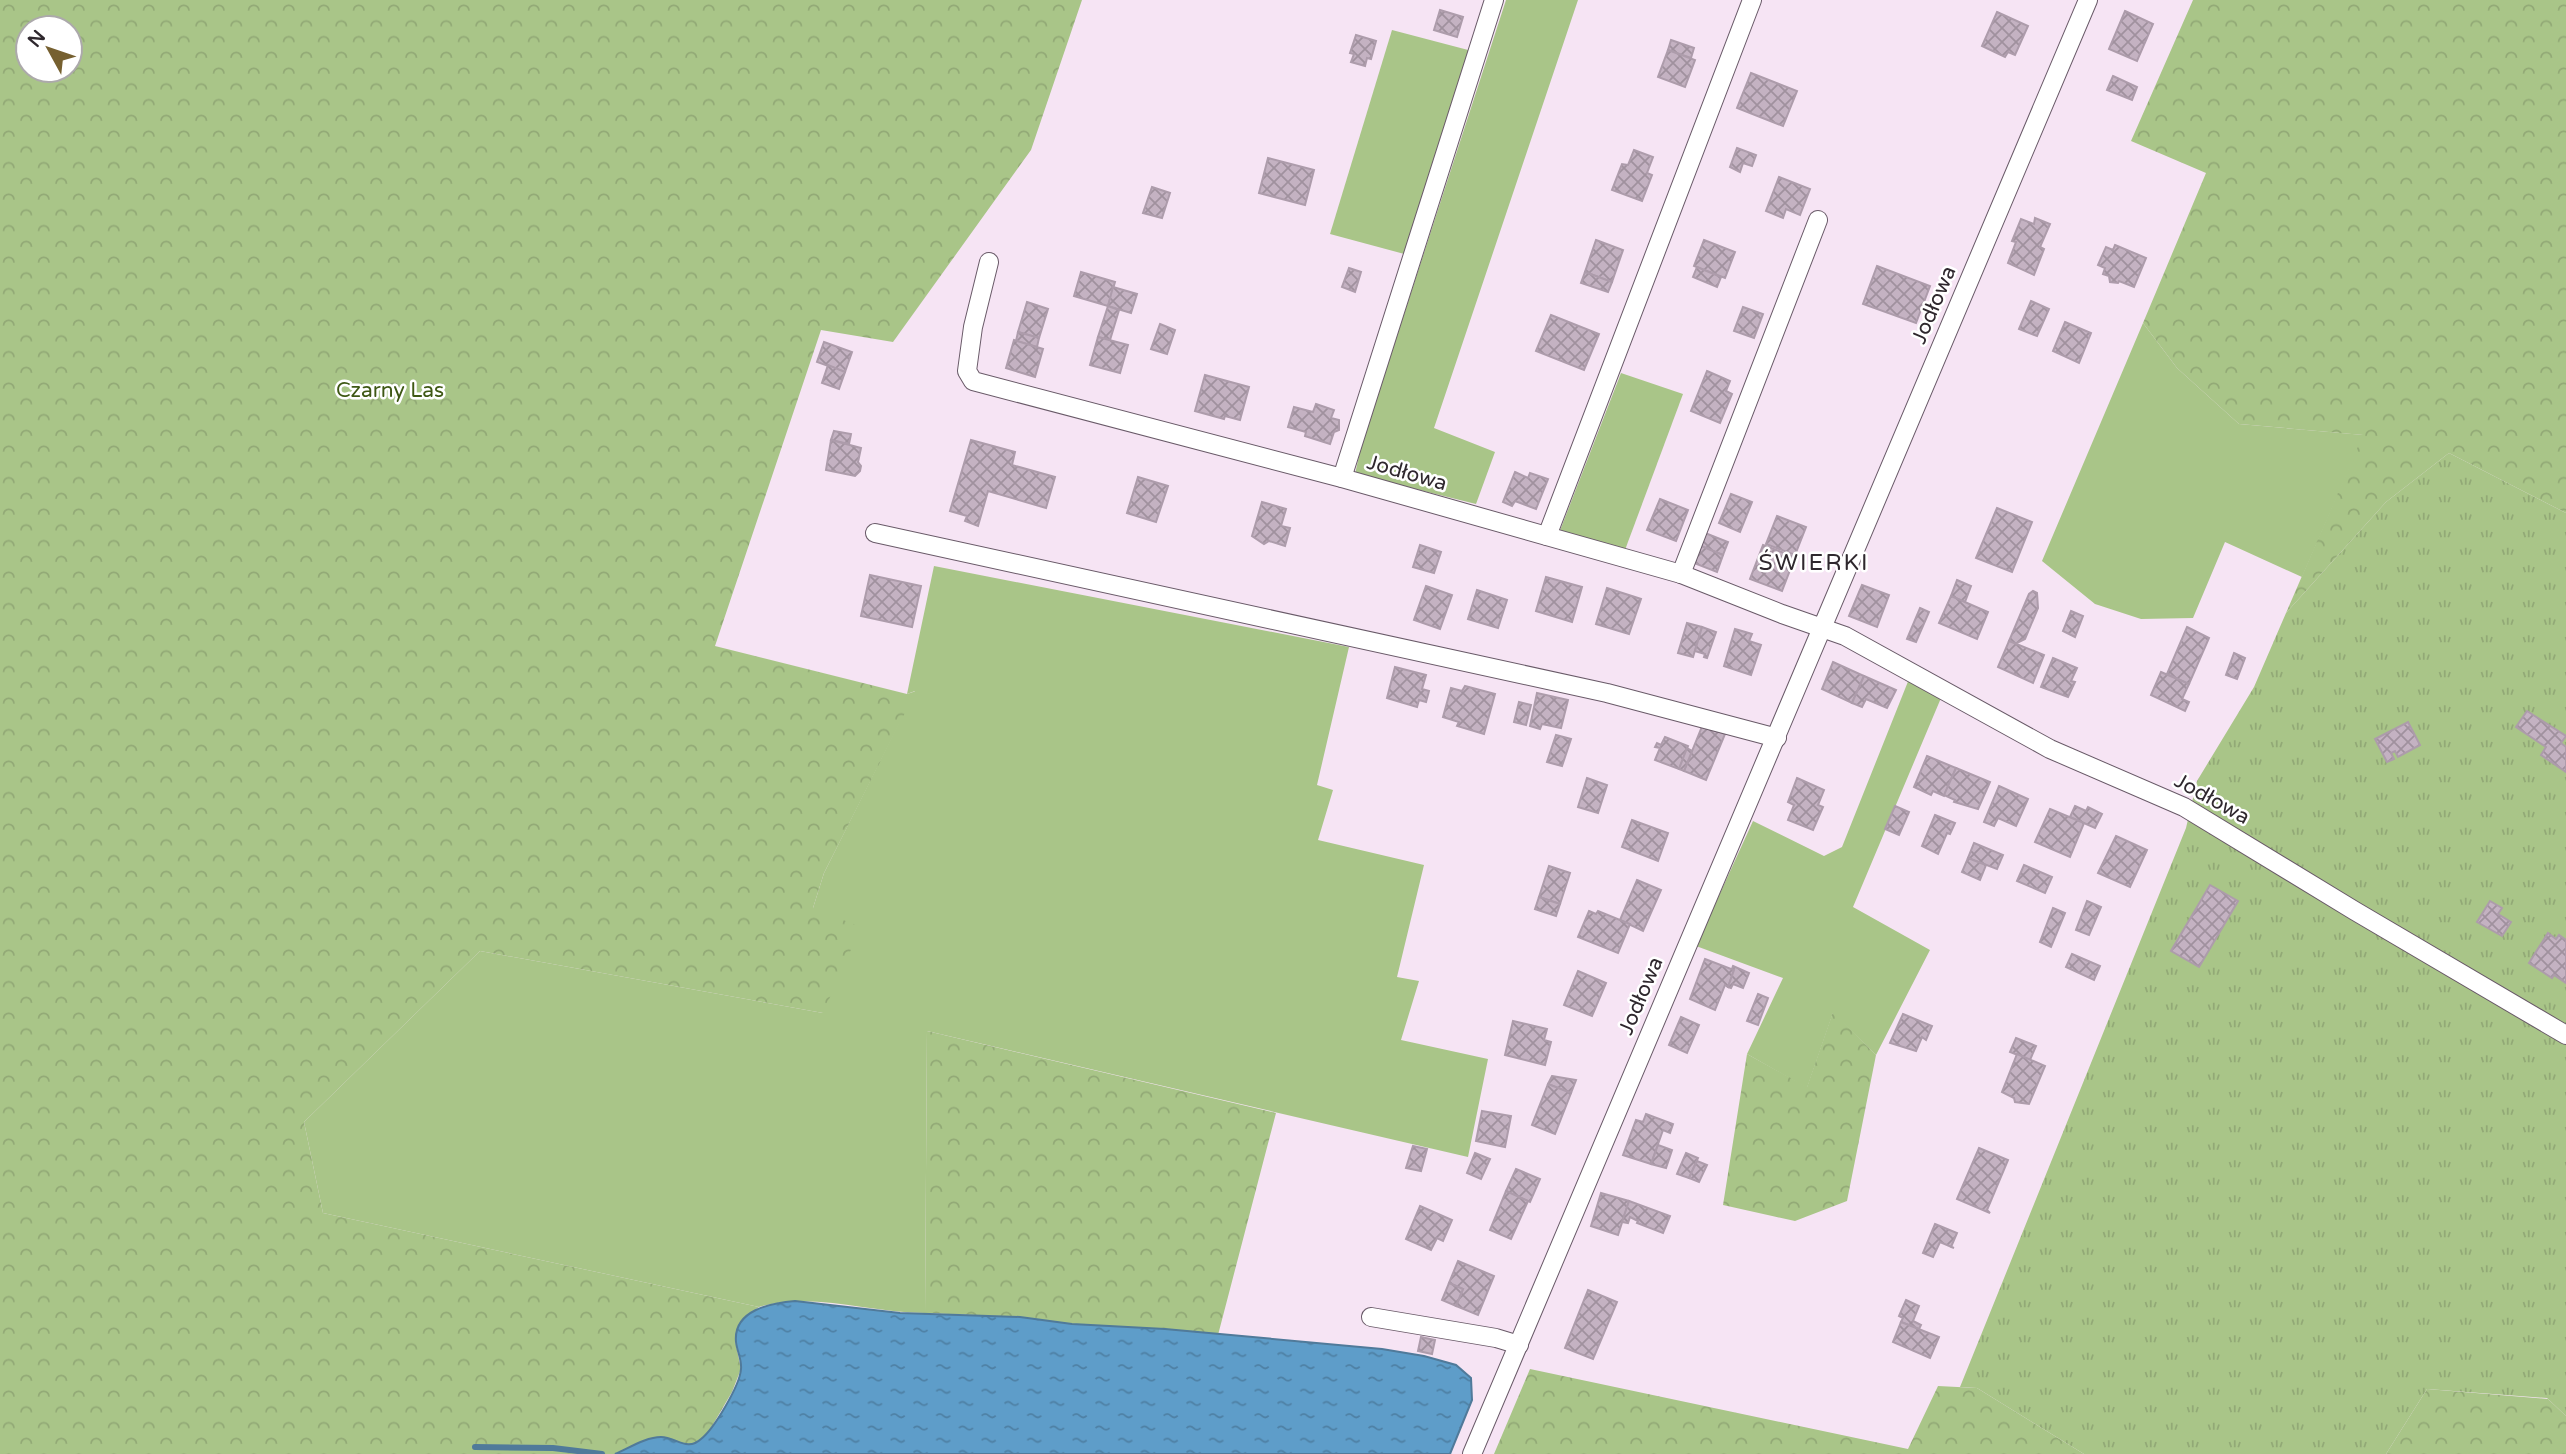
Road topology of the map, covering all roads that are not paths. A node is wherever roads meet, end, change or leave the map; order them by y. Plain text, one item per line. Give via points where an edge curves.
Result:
1 (1493, 0) edge
2 (1752, 0) edge
3 (2088, 0) edge
4 (1818, 220) dead end
5 (989, 262) dead end
6 (1342, 478) junction
7 (875, 533) dead end
8 (1547, 536) junction
9 (1681, 574) junction
10 (1823, 628) junction
11 (1777, 738) junction
12 (2566, 1035) edge
13 (1371, 1317) dead end
14 (1519, 1345) junction
15 (1472, 1454) edge

1 - 6 street
2 - 8 street
3 - 10 street, Jodłowa
4 - 9 street
5 - 6 street, Jodłowa via 967,371 973,381
6 - 8 street, Jodłowa
7 - 11 street via 1607,693
8 - 9 street, Jodłowa
9 - 10 street, Jodłowa
10 - 11 street, Jodłowa
10 - 12 street, Jodłowa via 2050,749 2184,807
11 - 14 street, Jodłowa
13 - 14 street
14 - 15 street, Jodłowa

